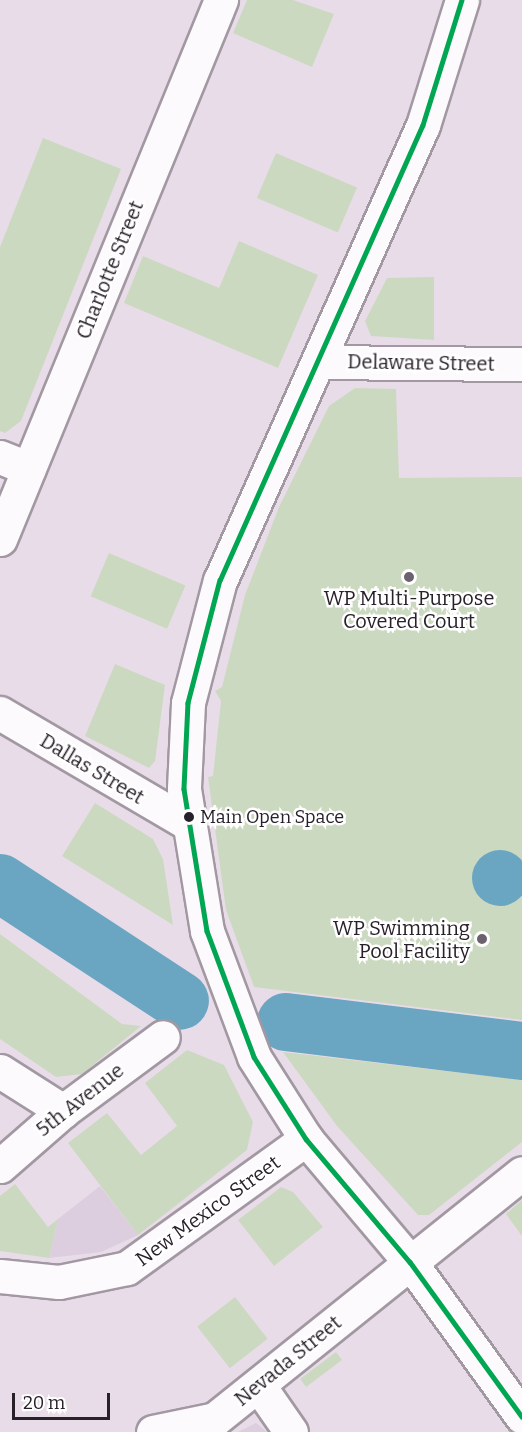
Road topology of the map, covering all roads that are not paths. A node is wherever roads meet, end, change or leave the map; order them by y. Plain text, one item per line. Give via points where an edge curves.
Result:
1 (221, 0) edge
2 (462, 0) edge
3 (320, 362) junction
4 (522, 364) edge
5 (14, 463) edge
6 (0, 539) edge
7 (0, 713) edge
8 (186, 822) junction
9 (163, 1037) dead end
10 (0, 1071) edge
11 (63, 1110) junction
12 (306, 1139) junction
13 (0, 1166) edge
14 (522, 1173) edge
15 (410, 1262) junction
16 (0, 1276) edge
17 (259, 1386) junction
18 (522, 1417) edge
19 (153, 1432) edge
20 (291, 1432) edge

1 - 5 street, Charlotte Street
2 - 3 street via 432,104
3 - 4 street, Delaware Street
3 - 8 street via 238,535 209,616 185,730
5 - 6 street, Charlotte Street
7 - 8 street, Dallas Street
8 - 12 street via 222,983 254,1057
9 - 11 street, 5th Avenue
10 - 11 street
11 - 13 street, 5th Avenue
12 - 15 street
12 - 16 street, New Mexico Street via 127,1269 59,1282
14 - 15 street, Nevada Street
15 - 17 street, Nevada Street
15 - 18 street
17 - 19 street, Nevada Street via 215,1419
17 - 20 street

